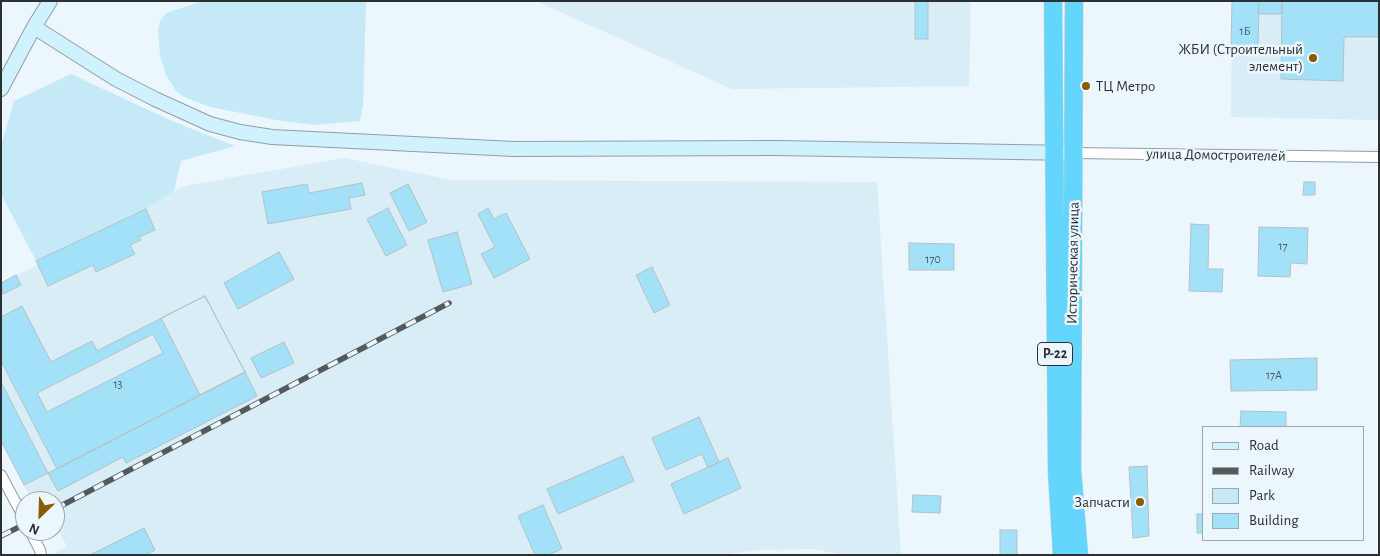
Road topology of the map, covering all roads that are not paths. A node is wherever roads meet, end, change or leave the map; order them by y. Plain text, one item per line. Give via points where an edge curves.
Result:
1 (50, 1) edge
2 (1053, 1) edge
3 (1074, 1) edge
4 (34, 27) junction
5 (1, 89) edge
6 (1053, 153) junction
7 (1074, 153) junction
8 (1379, 157) edge
9 (1, 475) edge
10 (15, 501) edge
11 (35, 541) edge
12 (40, 555) edge
13 (1062, 555) edge
14 (1078, 555) edge

1 - 4 main road
2 - 6 highway, Историческая улица / Р-22
3 - 7 highway, Историческая улица / Р-22
4 - 5 main road
4 - 6 main road, улица Домостроителей via 116,79 155,99 210,124 272,137 514,149 776,148
6 - 7 main road, улица Домостроителей
6 - 13 highway, Историческая улица / Р-22 via 1057,472
7 - 8 street, улица Домостроителей
7 - 14 highway, Историческая улица / Р-22 via 1072,469
9 - 10 street
11 - 12 street

